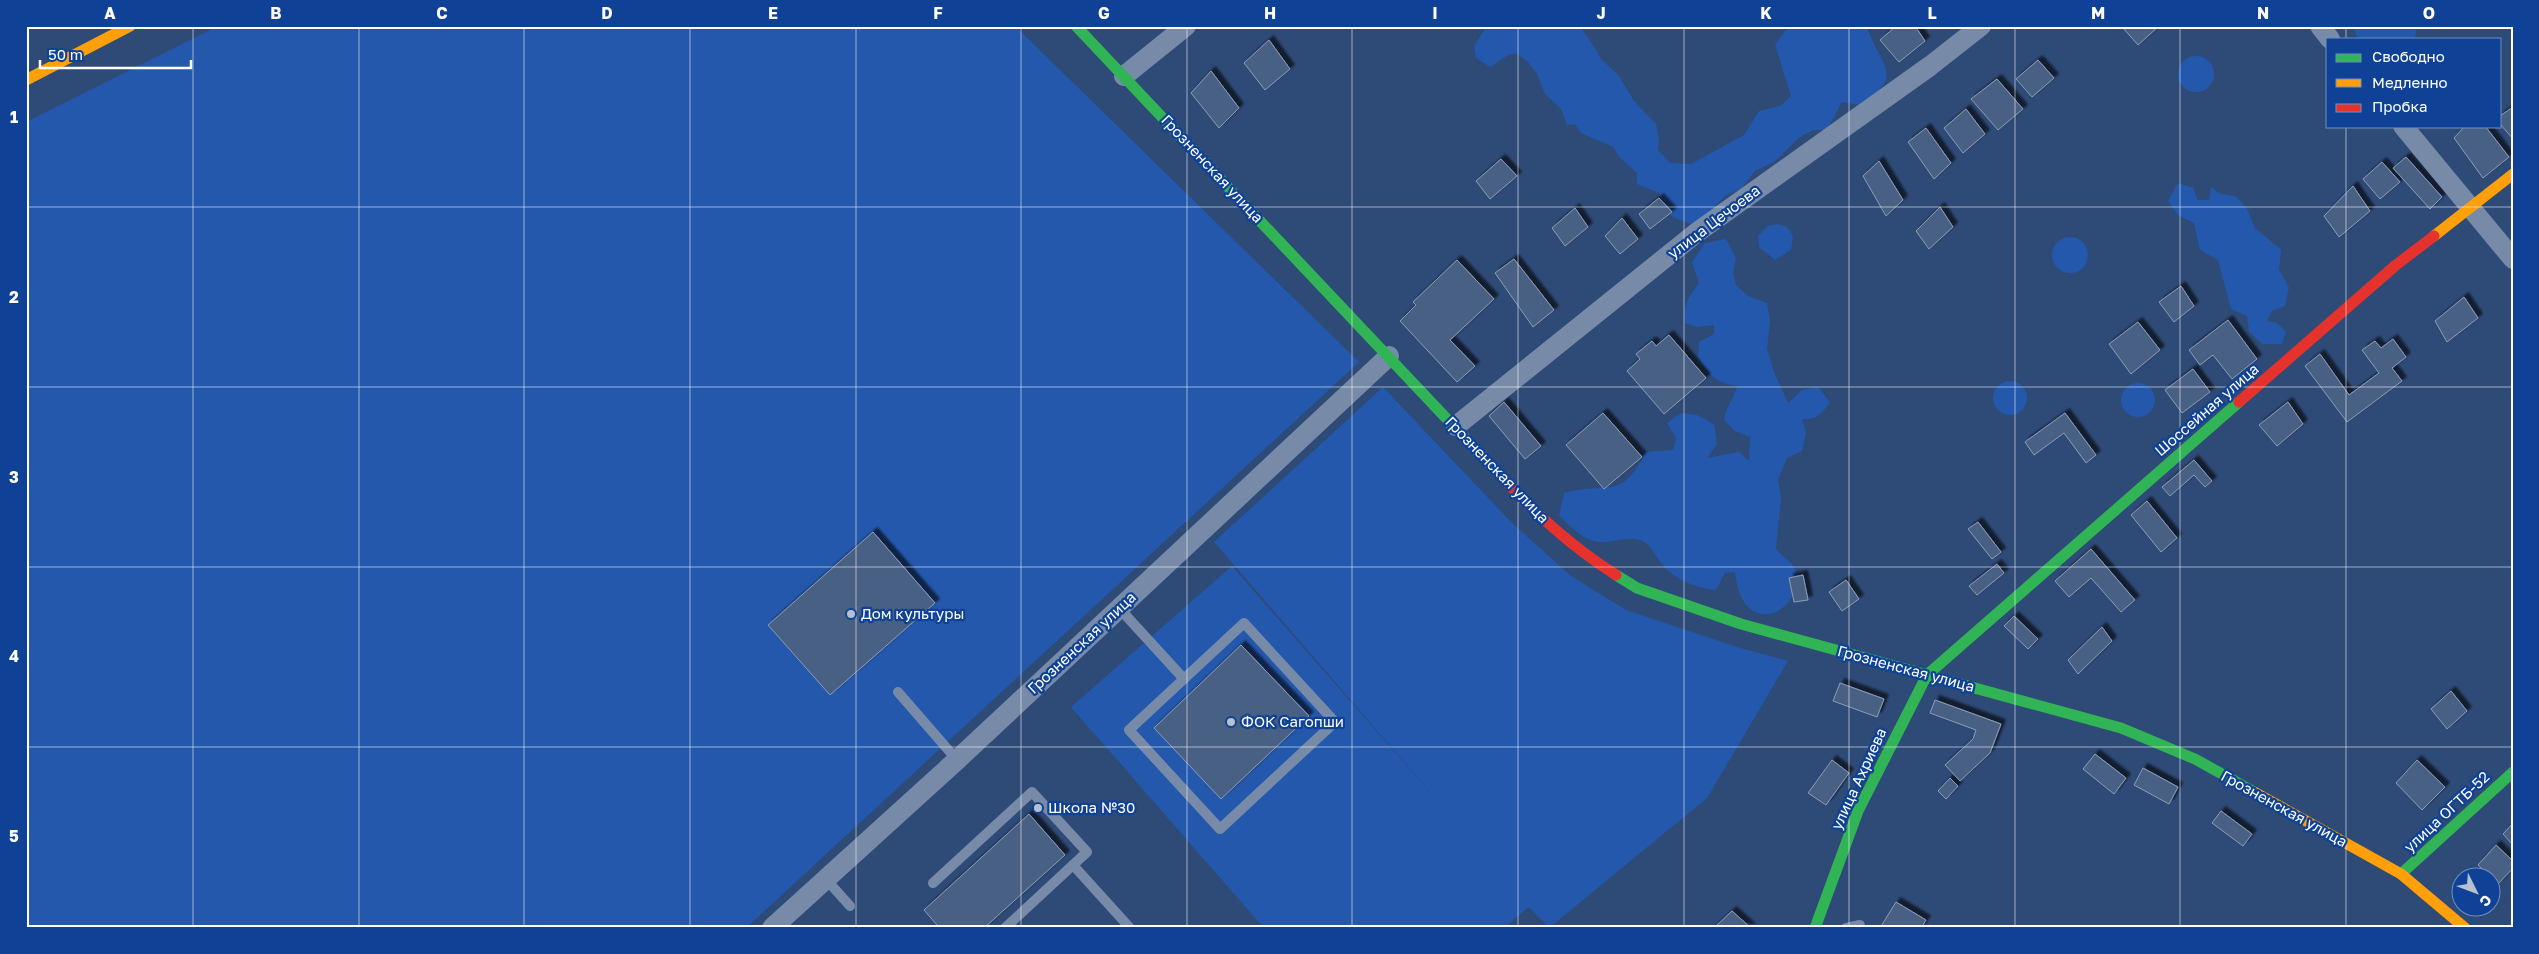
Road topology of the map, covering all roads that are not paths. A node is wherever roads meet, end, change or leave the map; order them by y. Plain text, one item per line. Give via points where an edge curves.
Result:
1 (130, 26) edge
2 (1076, 26) edge
3 (1186, 26) edge
4 (1981, 26) edge
5 (2320, 26) edge
6 (2329, 38) edge
7 (1124, 76) junction
8 (26, 80) edge
9 (2405, 128) edge
10 (2513, 174) edge
11 (2471, 208) junction
12 (2513, 259) edge
13 (1389, 356) junction
14 (1456, 426) junction
15 (1119, 608) junction
16 (1927, 674) junction
17 (1184, 680) junction
18 (898, 692) dead end
19 (957, 760) junction
20 (2513, 772) edge
21 (1073, 865) junction
22 (2401, 874) junction
23 (825, 878) junction
24 (933, 883) dead end
25 (850, 906) dead end
26 (1860, 925) dead end
27 (772, 928) edge
28 (1005, 928) edge
29 (1130, 928) edge
30 (1815, 928) edge
31 (1846, 928) edge
32 (2466, 928) edge

1 - 8 street
2 - 7 street, Грозненская улица
3 - 7 street
4 - 14 street, улица Цечоева via 1696,233
5 - 6 street
7 - 13 street, Грозненская улица
9 - 11 street
10 - 11 street, Шоссейная улица
11 - 12 street
11 - 16 street, Шоссейная улица via 2396,265
13 - 14 street, Грозненская улица
13 - 15 street, Грозненская улица
14 - 16 street, Грозненская улица via 1533,511 1581,553 1637,588 1740,624
15 - 17 lane
15 - 19 street, Грозненская улица
16 - 22 street, Грозненская улица via 2121,728 2195,758
16 - 30 street, улица Ахриева via 1858,811
17 - 17 lane via 1244,623 1335,722 1220,829 1129,730
18 - 19 lane
19 - 23 street, Грозненская улица
20 - 22 street, улица ОГТБ-52
21 - 24 lane via 1087,852 1032,792
21 - 28 lane
21 - 29 lane
22 - 32 street, Грозненская улица
23 - 25 lane
23 - 27 street, Грозненская улица
26 - 31 lane

